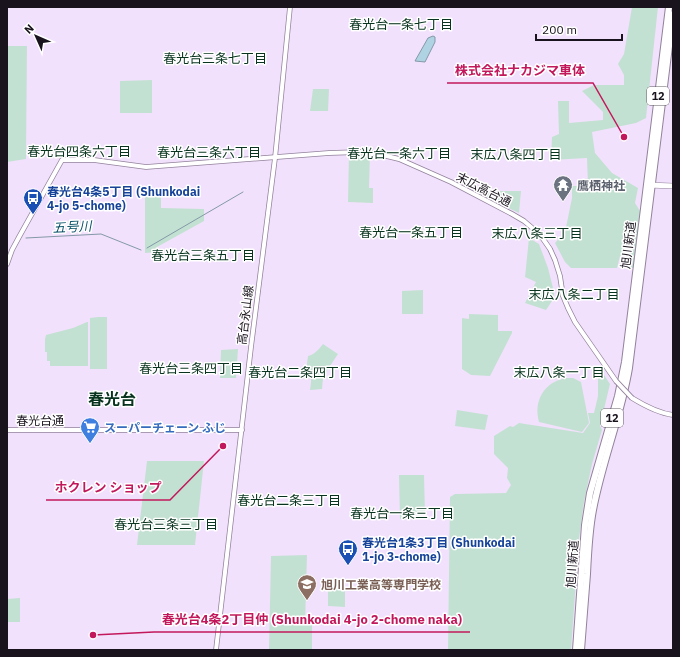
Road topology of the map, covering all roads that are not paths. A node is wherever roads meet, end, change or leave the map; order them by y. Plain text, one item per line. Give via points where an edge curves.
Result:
1 (290, 7) edge
2 (669, 7) edge
3 (673, 14) edge
4 (274, 158) junction
5 (649, 185) junction
6 (673, 186) edge
7 (7, 264) edge
8 (673, 415) edge
9 (7, 430) edge
10 (242, 430) junction
11 (216, 650) edge
12 (576, 650) edge
13 (581, 650) edge

1 - 4 street, 高台永山線
2 - 5 highway, 旭川新道 / 12
3 - 5 highway, 旭川新道 / 12
4 - 7 street, 末広高台通 via 146,167 94,160 62,160
4 - 8 street, 末広高台通, bridge via 360,152 396,158 451,182 524,221 541,236 550,249 568,308 616,381 632,398 642,404
4 - 10 street, 高台永山線
5 - 6 main road
5 - 12 highway, 旭川新道 / 12 via 625,362 618,396 590,493 585,525
5 - 13 highway, 旭川新道 / 12 via 626,386 592,511
9 - 10 street, 春光台通
10 - 11 street, 高台永山線

